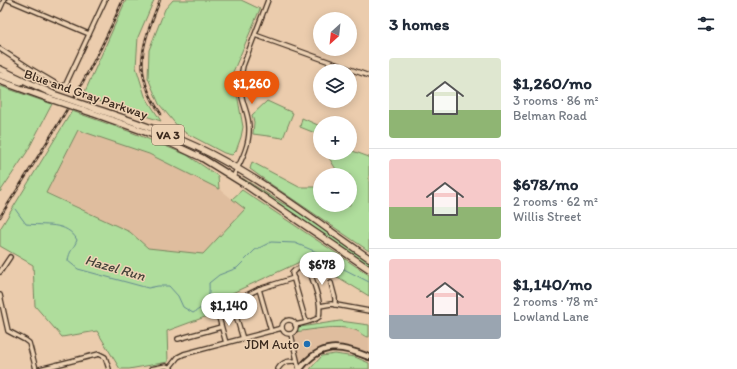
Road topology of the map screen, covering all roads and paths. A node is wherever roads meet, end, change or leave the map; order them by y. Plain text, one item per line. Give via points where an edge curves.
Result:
1 (4, 0) edge
2 (9, 0) edge
3 (105, 0) edge
4 (268, 0) edge
5 (0, 9) edge
6 (89, 34) junction
7 (255, 35) junction
8 (0, 49) edge
9 (0, 69) edge
10 (0, 75) edge
11 (369, 76) edge
12 (0, 81) edge
13 (52, 96) junction
14 (93, 111) junction
15 (238, 169) junction
16 (234, 177) junction
17 (10, 257) dead end
18 (369, 258) edge
19 (369, 270) edge
20 (0, 272) edge
21 (294, 278) junction
22 (331, 283) dead end
23 (259, 289) junction
24 (0, 295) edge
25 (335, 305) junction
26 (320, 306) junction
27 (369, 312) edge
28 (218, 314) dead end
29 (306, 322) junction
30 (295, 325) junction
31 (221, 327) junction
32 (282, 328) junction
33 (271, 331) junction
34 (291, 334) junction
35 (178, 339) dead end
36 (243, 339) junction
37 (226, 343) junction
38 (369, 357) edge
39 (297, 361) junction
40 (171, 368) edge
41 (36, 369) edge
42 (40, 369) edge
43 (109, 369) edge
44 (151, 369) edge
45 (278, 369) edge
46 (300, 369) edge

1 - 5 street
2 - 6 street
3 - 6 street
4 - 7 street
6 - 8 street via 64,86 60,86
7 - 11 street
7 - 15 street via 241,75 241,91 249,132
9 - 13 highway
10 - 13 highway, Blue and Gray Parkway / VA 3
12 - 13 highway, Blue and Gray Parkway / VA 3
13 - 14 highway, Blue and Gray Parkway / VA 3, bridge
14 - 15 highway, Blue and Gray Parkway / VA 3 via 131,121 184,141
14 - 16 highway, Blue and Gray Parkway / VA 3 via 151,134 202,158
15 - 16 street
15 - 18 highway, Blue and Gray Parkway / VA 3
16 - 19 highway, Blue and Gray Parkway / VA 3
17 - 20 street
21 - 23 street
21 - 26 street via 292,273 295,270 302,267 309,270
21 - 29 street
22 - 25 street
23 - 33 street
23 - 36 street via 235,301 233,306
24 - 41 street via 8,332 29,343
25 - 26 street
25 - 27 street
26 - 29 street via 320,317
28 - 31 street
29 - 30 street
30 - 32 street via 287,320
30 - 34 street via 295,330
31 - 35 street
31 - 37 street
32 - 33 street
32 - 34 street via 286,334
33 - 36 street
34 - 39 street
36 - 37 street
37 - 40 street via 184,354 178,357
38 - 46 main road via 348,349 330,348 314,355
39 - 45 street via 288,360
39 - 46 street
40 - 44 street via 162,366
42 - 43 street via 96,354 105,356

